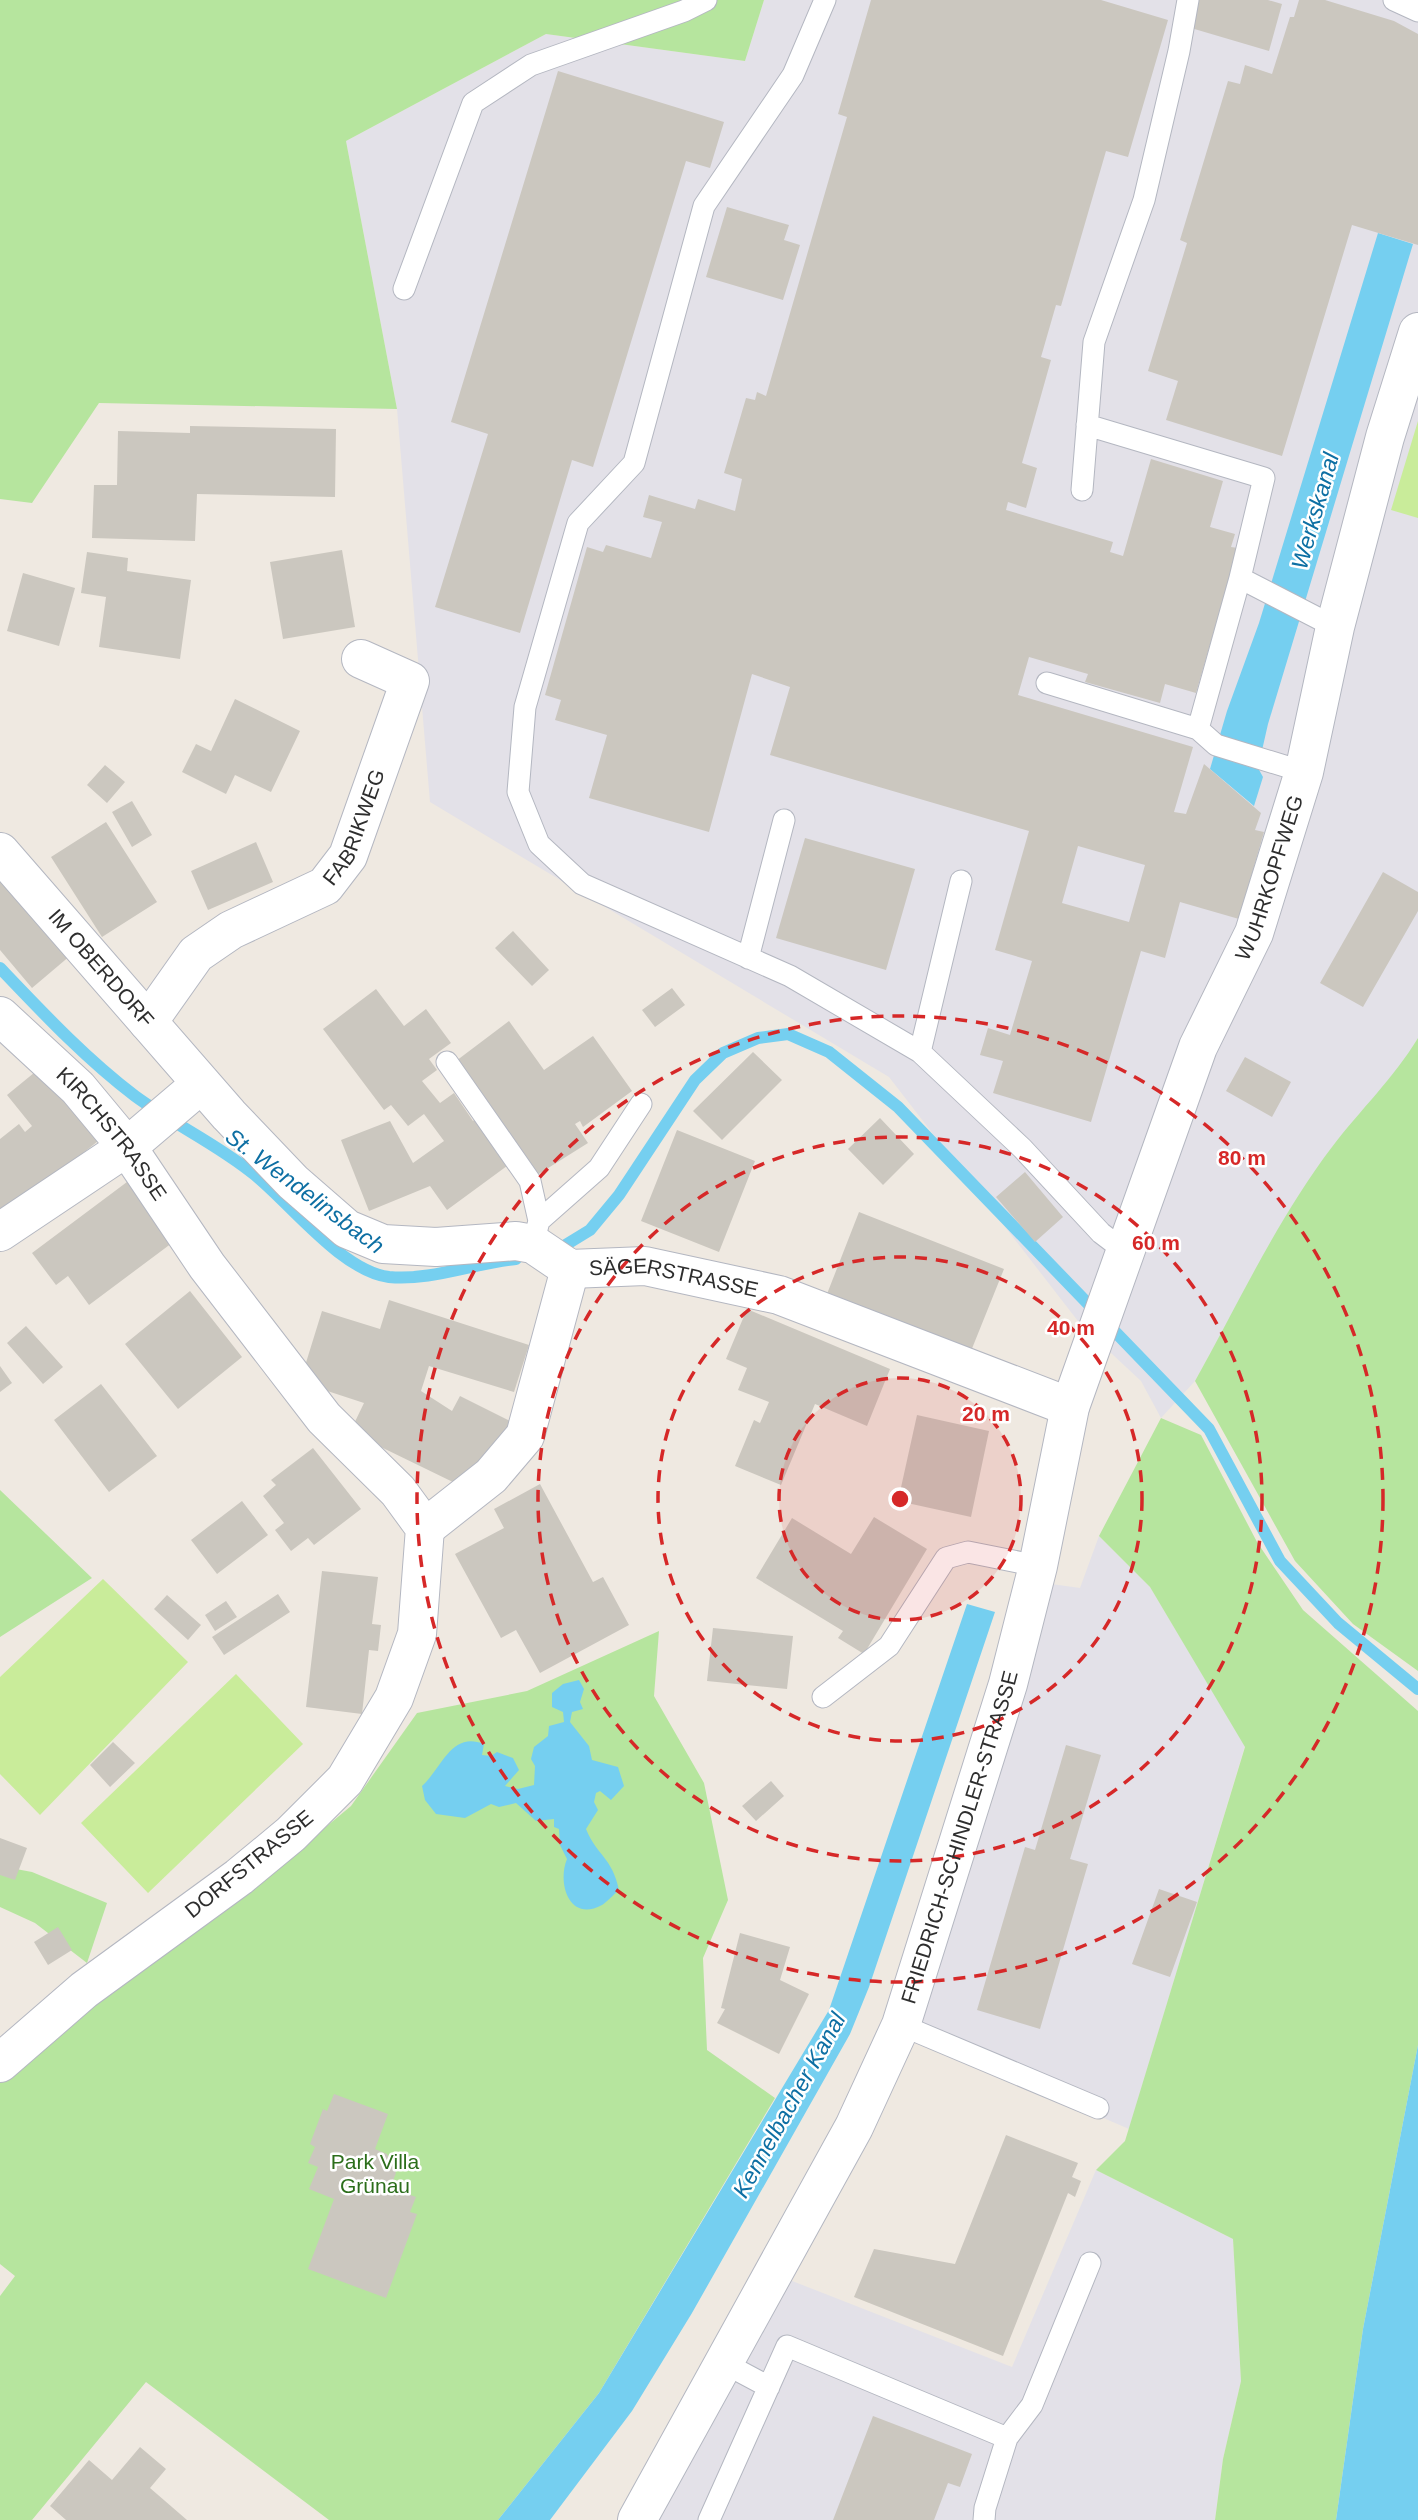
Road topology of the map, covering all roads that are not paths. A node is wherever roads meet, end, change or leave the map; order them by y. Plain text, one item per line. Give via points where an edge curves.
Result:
1 (706, 0) edge
2 (825, 0) edge
3 (1188, 0) edge
4 (1394, 0) edge
5 (1418, 11) edge
6 (404, 289) dead end
7 (1418, 332) edge
8 (1087, 425) junction
9 (1082, 490) dead end
10 (1240, 578) junction
11 (1323, 622) junction
12 (360, 659) dead end
13 (1046, 683) dead end
14 (1198, 729) junction
15 (1304, 772) junction
16 (784, 820) dead end
17 (0, 852) edge
18 (961, 881) dead end
19 (748, 958) junction
20 (0, 1016) edge
21 (148, 1023) junction
22 (920, 1052) junction
23 (447, 1062) dead end
24 (195, 1090) junction
25 (640, 1104) dead end
26 (134, 1142) junction
27 (0, 1232) edge
28 (550, 1249) junction
29 (1126, 1252) junction
30 (1070, 1407) junction
31 (425, 1528) junction
32 (1038, 1566) junction
33 (823, 1697) dead end
34 (901, 2025) junction
35 (0, 2063) edge
36 (1098, 2108) dead end
37 (1090, 2263) dead end
38 (724, 2363) junction
39 (769, 2387) junction
40 (1007, 2438) junction
41 (637, 2520) edge
42 (709, 2520) edge
43 (984, 2520) edge

1 - 6 lane via 531,65 473,103
2 - 19 lane via 793,75 704,206 634,463 578,523 546,625 524,719 518,792 539,844 582,884
3 - 8 lane via 1144,201 1094,342
4 - 5 lane
7 - 11 street, WUHRKOPFWEG
8 - 9 lane
8 - 10 lane via 1264,478
10 - 11 lane
10 - 14 lane
11 - 15 street, WUHRKOPFWEG
12 - 21 street, FABRIKWEG via 410,681 348,856 325,887 232,930 196,954
13 - 14 lane
14 - 15 lane via 1216,745
15 - 29 street, WUHRKOPFWEG via 1254,933 1198,1047
16 - 19 lane
17 - 21 street, IM OBERDORF
18 - 22 lane
19 - 22 lane via 790,976
20 - 26 street, KIRCHSTRASSE
21 - 24 street, IM OBERDORF
22 - 29 lane via 1022,1148 1101,1233
23 - 28 lane via 530,1181
24 - 26 street
24 - 28 street, SÄGERSTRASSE via 347,1229 383,1244 436,1247 516,1241
25 - 28 lane
26 - 27 street
26 - 31 street, KIRCHSTRASSE via 207,1266 324,1418 398,1491
28 - 30 street, SÄGERSTRASSE via 779,1295
28 - 31 street via 524,1436 491,1476
29 - 30 street, WUHRKOPFWEG
30 - 32 street, FRIEDRICH-SCHINDLER-STRASSE
31 - 35 street, DORFSTRASSE via 417,1634 394,1698 345,1780 291,1835 84,1990
32 - 33 lane via 968,1552 946,1558 889,1646
32 - 34 street, FRIEDRICH-SCHINDLER-STRASSE via 1004,1697
34 - 36 lane
34 - 38 street, FRIEDRICH-SCHINDLER-STRASSE via 854,2127
37 - 40 lane via 1032,2405
38 - 39 lane
38 - 41 street, FRIEDRICH-SCHINDLER-STRASSE
39 - 40 lane via 787,2346
39 - 42 lane
40 - 43 lane

